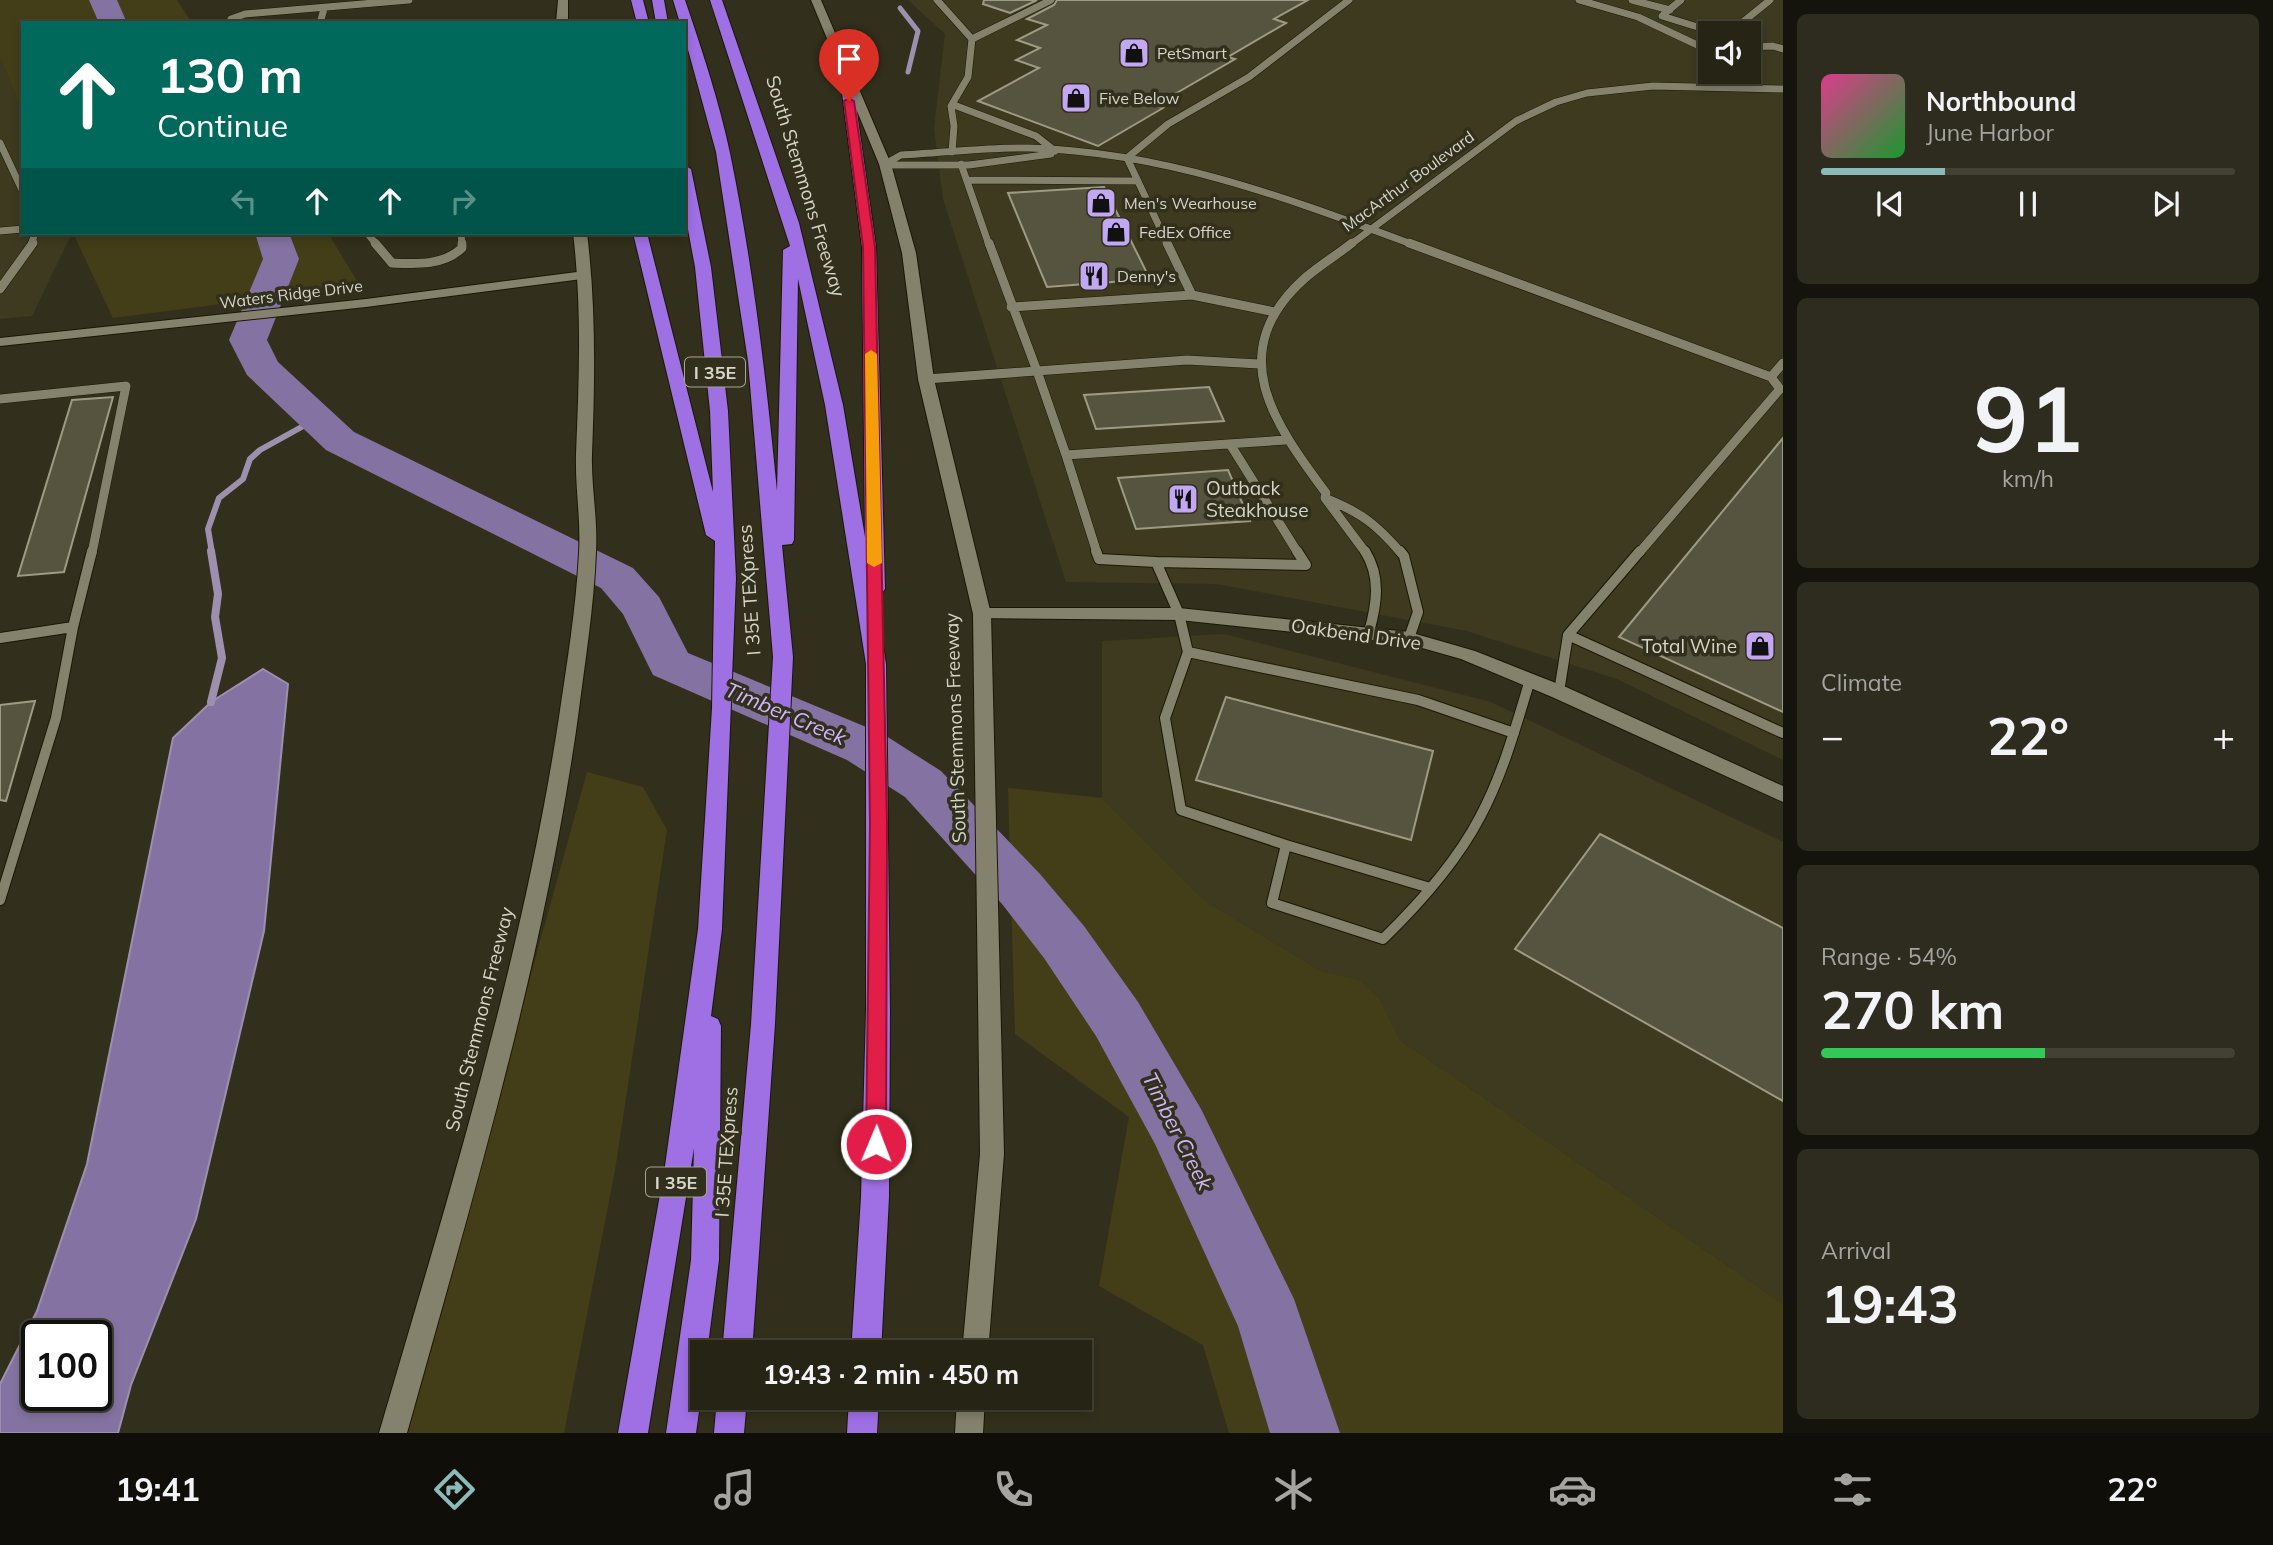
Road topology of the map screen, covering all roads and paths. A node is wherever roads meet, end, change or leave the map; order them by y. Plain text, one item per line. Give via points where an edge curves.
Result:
1 (409, 0) edge
2 (563, 0) edge
3 (637, 0) edge
4 (658, 0) edge
5 (679, 0) edge
6 (716, 0) edge
7 (816, 0) edge
8 (937, 0) edge
9 (1051, 0) edge
10 (1349, 0) edge
11 (1579, 0) edge
12 (1632, 0) edge
13 (1681, 0) edge
14 (1770, 0) edge
15 (324, 9) junction
16 (1670, 10) junction
17 (1662, 16) junction
18 (232, 21) edge
19 (321, 21) edge
20 (562, 21) edge
21 (642, 21) edge
22 (662, 21) edge
23 (686, 21) edge
24 (686, 22) edge
25 (1652, 24) junction
26 (972, 39) junction
27 (1698, 45) edge
28 (1761, 46) edge
29 (1783, 49) edge
30 (846, 77) junction
31 (1740, 84) edge
32 (1743, 88) junction
33 (1783, 89) edge
34 (954, 105) junction
35 (0, 143) edge
36 (952, 152) junction
37 (1057, 153) junction
38 (1126, 158) junction
39 (885, 164) junction
40 (961, 164) junction
41 (686, 179) edge
42 (967, 180) junction
43 (1138, 181) junction
44 (21, 188) edge
45 (792, 223) junction
46 (1370, 228) junction
47 (21, 229) edge
48 (0, 231) edge
49 (35, 235) edge
50 (369, 235) edge
51 (461, 235) edge
52 (580, 235) edge
53 (640, 235) edge
54 (585, 275) junction
55 (0, 289) edge
56 (1192, 295) junction
57 (1011, 307) junction
58 (1275, 312) junction
59 (130, 330) joint
60 (0, 342) edge
61 (1783, 363) edge
62 (1259, 365) junction
63 (1037, 371) junction
64 (1771, 377) junction
65 (926, 379) junction
66 (0, 399) edge
67 (1286, 440) junction
68 (1230, 444) junction
69 (1066, 455) junction
70 (1325, 498) junction
71 (1156, 562) junction
72 (726, 578) junction
73 (982, 614) junction
74 (1179, 614) junction
75 (73, 628) junction
76 (1368, 632) junction
77 (1569, 635) junction
78 (0, 638) edge
79 (1409, 638) junction
80 (1188, 652) junction
81 (783, 657) junction
82 (876, 664) junction
83 (1530, 680) junction
84 (1559, 692) junction
85 (985, 732) joint
86 (1514, 733) junction
87 (1783, 733) edge
88 (1783, 795) edge
89 (1286, 845) junction
90 (1430, 888) junction
91 (0, 900) edge
92 (710, 929) junction
93 (738, 1340) edge
94 (867, 1340) edge
95 (976, 1340) edge
96 (731, 1410) edge
97 (863, 1410) edge
98 (970, 1410) edge
99 (393, 1433) edge
100 (633, 1433) edge
101 (681, 1433) edge
102 (729, 1433) edge
103 (862, 1433) edge
104 (969, 1433) edge

1 - 15 lane
2 - 20 main road
3 - 21 highway
4 - 22 highway
5 - 23 highway, I 35E TEXpress
6 - 45 highway, South Stemmons Freeway
7 - 30 main road, South Stemmons Freeway
8 - 26 lane
9 - 26 lane
10 - 38 lane via 1249,77 1168,124
11 - 25 lane
12 - 16 lane
13 - 16 lane
14 - 17 lane via 1733,30 1704,29
15 - 18 lane via 246,14
15 - 19 lane
16 - 17 lane
17 - 25 lane
24 - 81 highway, I 35E TEXpress via 723,152 739,249 756,361
25 - 27 lane
26 - 34 lane via 968,77
28 - 29 lane
30 - 39 main road, South Stemmons Freeway
30 - 82 highway via 869,247
31 - 32 lane
32 - 33 lane, MacArthur Boulevard
32 - 46 lane, MacArthur Boulevard via 1639,88 1555,103 1528,114
34 - 36 lane
34 - 37 lane via 1036,136
35 - 44 lane
36 - 37 lane via 1028,148
36 - 39 lane via 901,155
37 - 38 lane
37 - 40 lane
38 - 43 lane
38 - 46 lane via 1251,185
39 - 40 lane
39 - 65 main road, South Stemmons Freeway via 909,253
40 - 42 lane
41 - 72 highway, I 35E via 703,267 716,376
42 - 43 lane
42 - 57 lane
43 - 56 lane
45 - 81 highway
45 - 82 highway, South Stemmons Freeway via 834,405
46 - 58 lane, MacArthur Boulevard via 1304,279
46 - 64 lane
47 - 48 lane
49 - 55 lane
50 - 51 lane via 392,262 407,264 457,255
52 - 54 main road, South Stemmons Freeway
53 - 72 highway
54 - 59 main road, Waters Ridge Drive
54 - 99 main road, South Stemmons Freeway via 588,550 558,788 538,897 482,1122
56 - 57 lane
56 - 58 lane
57 - 63 lane
58 - 62 lane, MacArthur Boulevard via 1262,342
59 - 60 main road, Waters Ridge Drive
61 - 64 lane
62 - 63 lane via 1187,360
62 - 67 lane, MacArthur Boulevard via 1271,411
63 - 65 lane
63 - 69 lane
64 - 77 lane via 1780,389
65 - 73 main road, South Stemmons Freeway
66 - 75 lane via 126,386
67 - 68 lane
67 - 70 lane, MacArthur Boulevard via 1326,493
68 - 69 lane
68 - 71 lane via 1306,565
69 - 71 lane via 1099,559
70 - 76 lane, MacArthur Boulevard via 1354,535 1376,575 1374,615
70 - 79 lane via 1378,526 1404,556 1418,612
71 - 74 lane
72 - 92 highway, I 35E
73 - 74 main road, Oakbend Drive
73 - 85 main road, South Stemmons Freeway
74 - 76 main road, Oakbend Drive
74 - 80 lane
75 - 78 lane
75 - 91 lane via 56,719
76 - 79 main road, Oakbend Drive
77 - 84 lane
77 - 87 lane
79 - 83 main road, Oakbend Drive
80 - 86 lane via 1418,700
80 - 89 lane via 1165,718 1181,810
81 - 93 highway, I 35E TEXpress via 763,1024
82 - 94 highway, South Stemmons Freeway via 878,1011
83 - 84 main road, Oakbend Drive
83 - 86 lane
84 - 88 main road, Oakbend Drive
85 - 95 main road, South Stemmons Freeway via 992,1154
86 - 90 lane via 1479,817
89 - 90 lane
89 - 90 lane via 1272,903 1383,939
92 - 100 highway, I 35E via 678,1166
92 - 101 highway via 705,1260
96 - 102 highway
97 - 103 highway
98 - 104 main road

